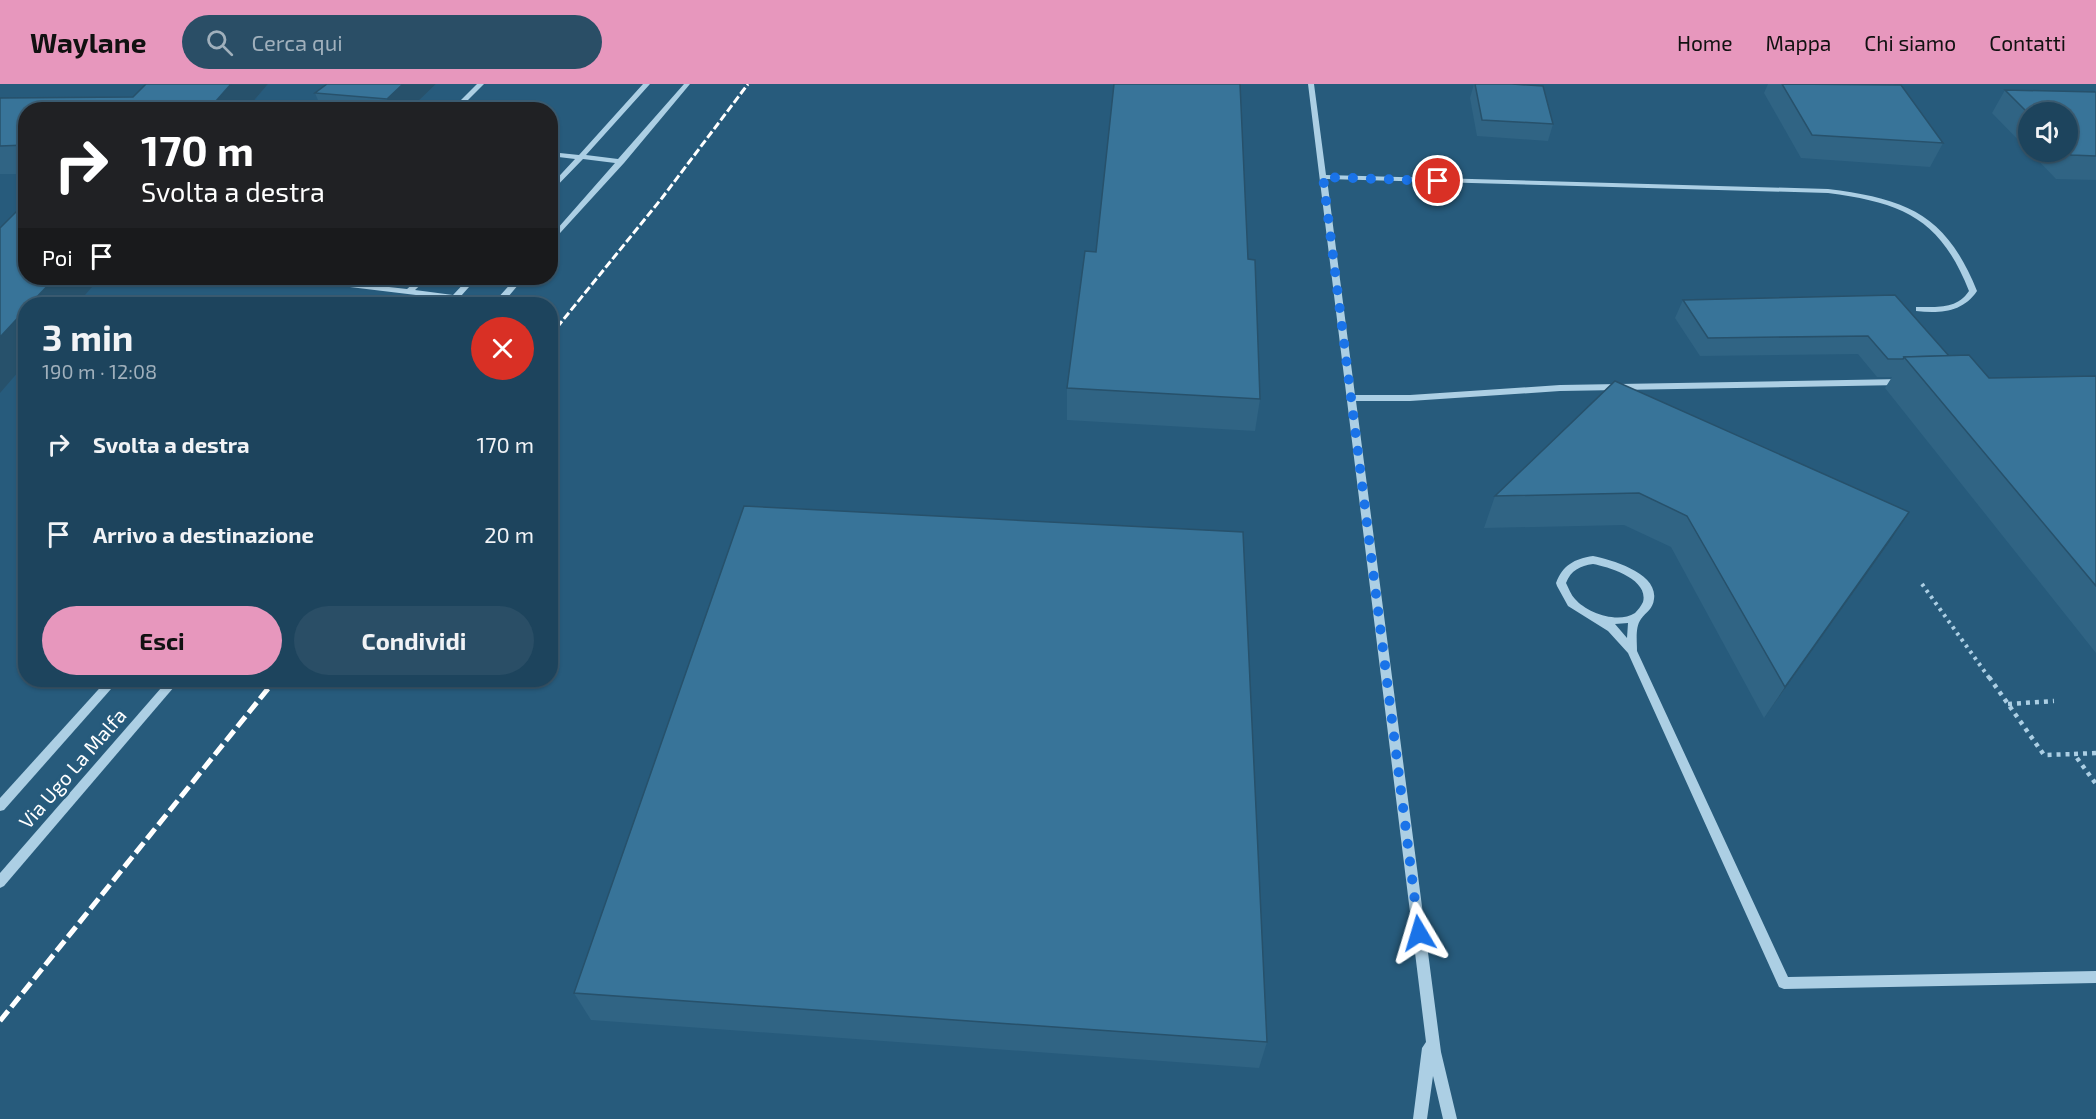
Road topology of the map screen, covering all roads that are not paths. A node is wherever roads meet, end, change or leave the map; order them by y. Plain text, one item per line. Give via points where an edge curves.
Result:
1 (341, 84) edge
2 (481, 84) edge
3 (646, 84) edge
4 (687, 84) edge
5 (1311, 84) edge
6 (320, 102) edge
7 (462, 102) edge
8 (558, 155) edge
9 (582, 157) junction
10 (621, 160) junction
11 (1323, 177) junction
12 (558, 182) edge
13 (558, 233) edge
14 (356, 285) edge
15 (416, 285) edge
16 (466, 285) edge
17 (514, 285) edge
18 (410, 291) junction
19 (455, 297) joint
20 (504, 297) edge
21 (1919, 309) dead end
22 (1906, 382) edge
23 (1351, 398) junction
24 (1596, 617) junction
25 (1636, 617) junction
26 (1632, 651) junction
27 (107, 687) edge
28 (168, 687) edge
29 (0, 806) edge
30 (0, 882) edge
31 (2096, 978) edge
32 (1430, 1026) junction
33 (1420, 1119) edge
34 (1450, 1119) edge

1 - 6 street
2 - 7 street
3 - 9 street
4 - 10 street
5 - 11 street
8 - 9 street
9 - 10 street
9 - 12 street
10 - 13 street
11 - 21 street via 1828,191 1873,198 1915,213 1929,223 1948,242 1969,280 1973,291 1960,305
11 - 23 street
14 - 18 street
15 - 18 street
16 - 19 street
17 - 20 street
18 - 19 street
22 - 23 street via 1560,388
23 - 32 street
24 - 25 street
24 - 25 street via 1572,602 1561,582 1570,566 1580,561 1607,562 1633,574 1647,592 1648,602
24 - 26 street
25 - 26 street
26 - 31 street via 1784,983
27 - 29 street, Via Ugo La Malfa
28 - 30 street, Via Ugo La Malfa
32 - 33 street
32 - 34 street

